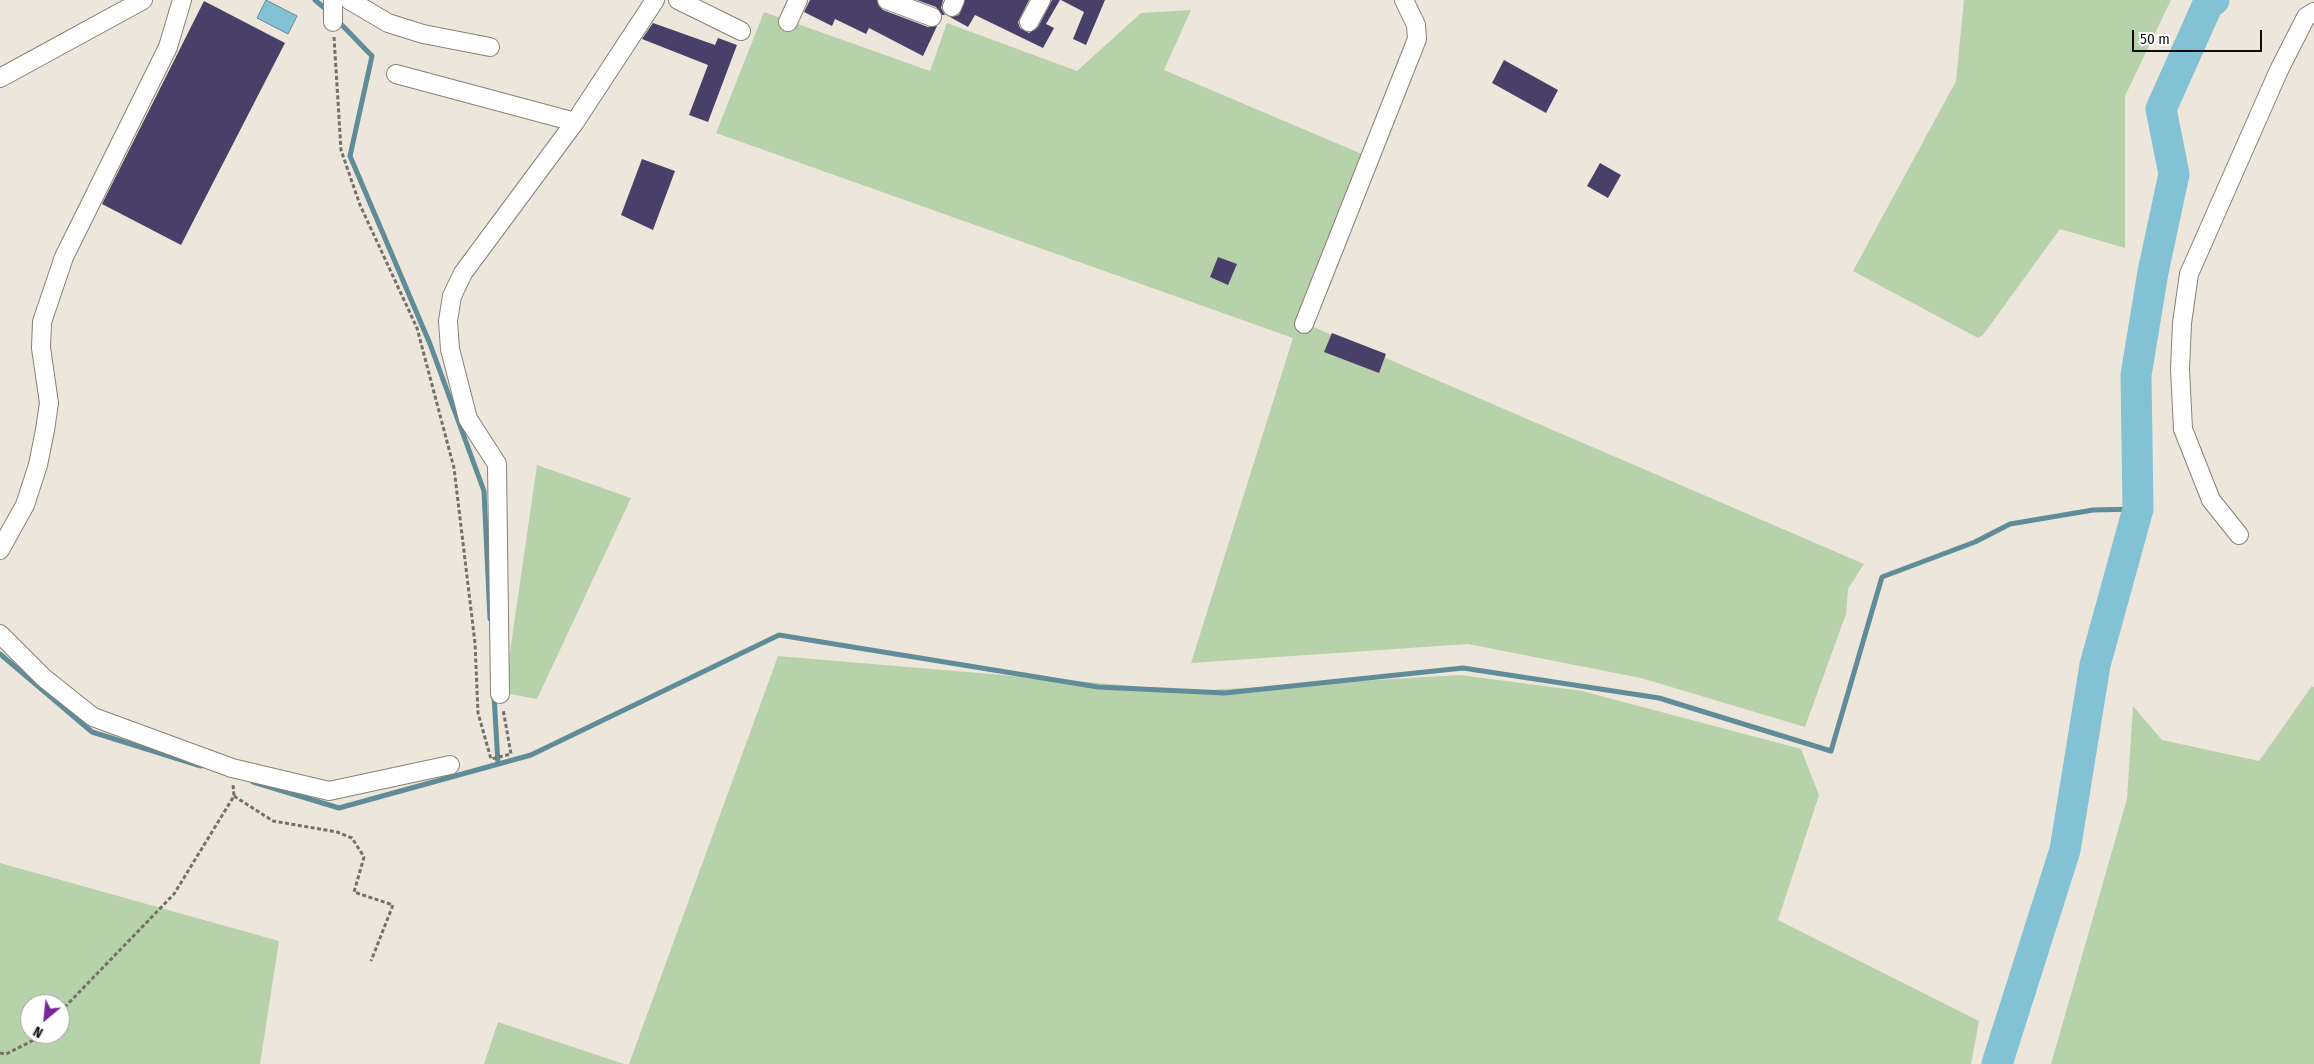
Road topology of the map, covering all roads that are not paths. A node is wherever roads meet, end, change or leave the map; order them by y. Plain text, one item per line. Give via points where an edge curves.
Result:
1 (143, 0) edge
2 (182, 0) edge
3 (655, 0) edge
4 (678, 0) edge
5 (798, 0) edge
6 (887, 0) edge
7 (1040, 0) edge
8 (1404, 0) edge
9 (337, 7) edge
10 (2314, 12) edge
11 (932, 17) dead end
12 (788, 22) dead end
13 (1029, 22) dead end
14 (741, 31) dead end
15 (490, 47) dead end
16 (396, 74) dead end
17 (0, 78) edge
18 (575, 122) junction
19 (1304, 324) dead end
20 (2239, 535) dead end
21 (0, 550) edge
22 (0, 634) edge
23 (500, 694) road end
24 (450, 765) dead end

1 - 17 street
2 - 21 street via 168,47 64,257 45,312 41,348 49,403 45,430 25,504
3 - 18 street
4 - 14 street
5 - 12 street
6 - 11 street
7 - 13 street
8 - 19 street via 1416,25 1417,39
9 - 15 street via 423,34
10 - 20 street via 2306,17 2279,70 2189,274 2180,368 2183,429 2211,500
16 - 18 street
18 - 23 street via 463,274 452,296 448,321 450,349 468,419 498,464
22 - 24 street via 44,678 93,717 232,768 328,791

